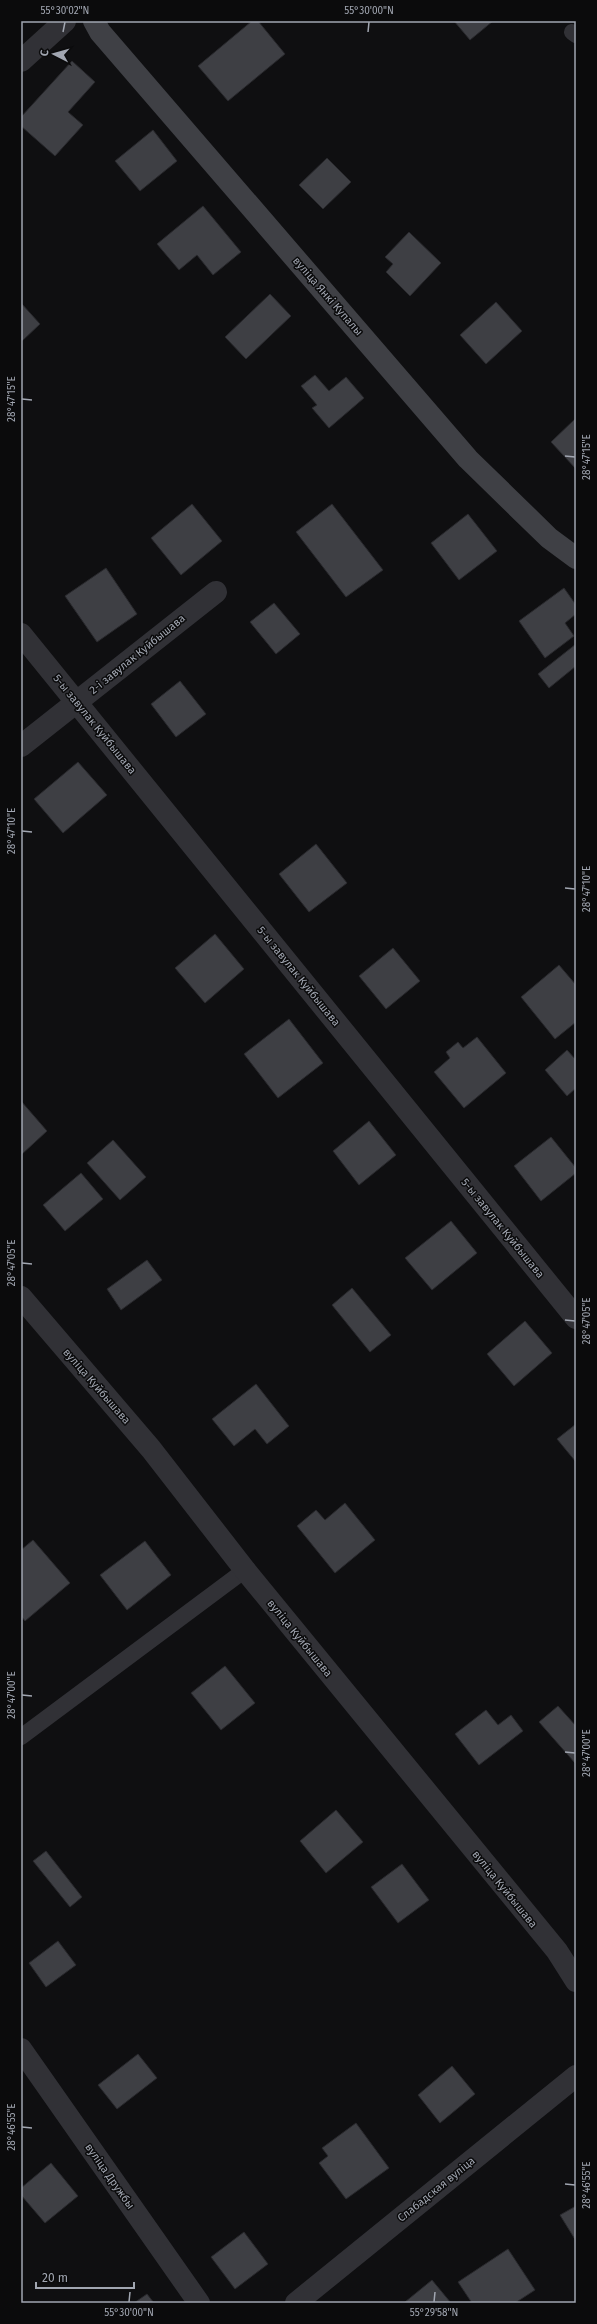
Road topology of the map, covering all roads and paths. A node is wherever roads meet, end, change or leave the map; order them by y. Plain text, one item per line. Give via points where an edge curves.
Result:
1 (65, 21) edge
2 (94, 21) edge
3 (21, 61) edge
4 (576, 558) edge
5 (216, 592) dead end
6 (21, 634) edge
7 (77, 702) junction
8 (21, 746) edge
9 (21, 1297) edge
10 (576, 1318) edge
11 (245, 1570) junction
12 (21, 1737) edge
13 (576, 1981) edge
14 (21, 2049) edge
15 (576, 2076) edge
16 (200, 2303) edge
17 (296, 2303) edge

1 - 3 street
2 - 4 street, вуліца Янкі Купалы via 468,459 549,538
5 - 7 street, 2-і завулак Куйбышава
6 - 7 street, 5-ы завулак Куйбышава
7 - 8 street, 2-і завулак Куйбышава
7 - 10 street, 5-ы завулак Куйбышава
9 - 11 street, вуліца Куйбышава via 151,1449
11 - 12 lane
11 - 13 street, вуліца Куйбышава via 557,1951
14 - 16 street, вуліца Дружбы
15 - 17 street, Слабадская вуліца

